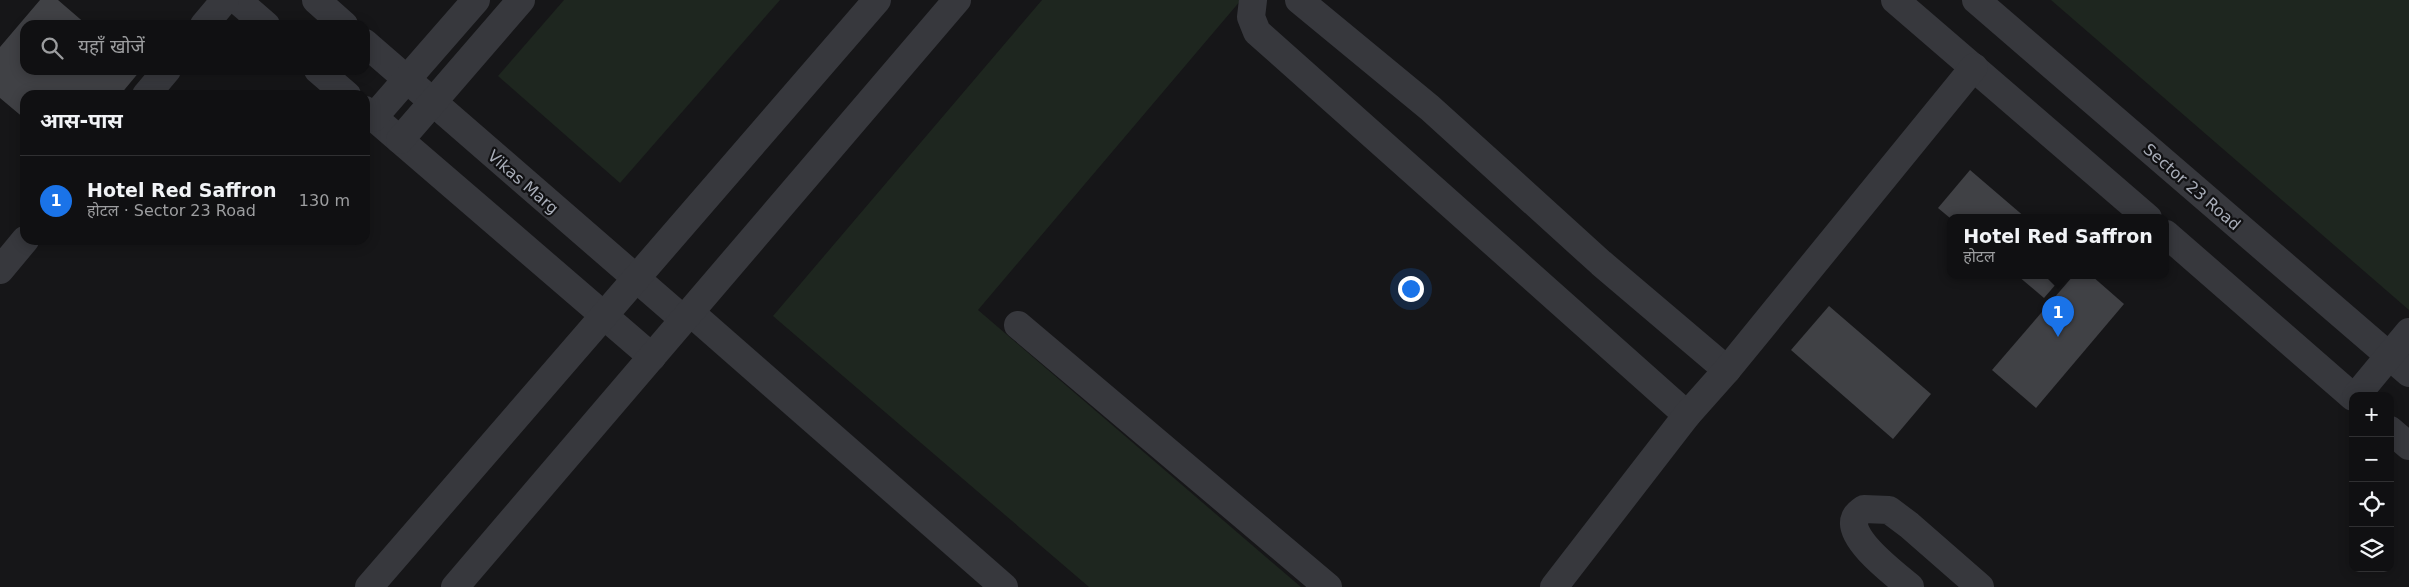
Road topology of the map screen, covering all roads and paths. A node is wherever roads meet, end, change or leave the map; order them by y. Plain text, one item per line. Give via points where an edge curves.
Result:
1 (225, 0) edge
2 (237, 0) edge
3 (316, 0) edge
4 (476, 0) edge
5 (521, 0) edge
6 (877, 0) edge
7 (957, 0) edge
8 (1253, 0) edge
9 (1299, 0) edge
10 (1895, 0) edge
11 (1976, 0) edge
12 (208, 20) edge
13 (260, 20) edge
14 (338, 20) edge
15 (370, 47) edge
16 (1974, 67) junction
17 (163, 75) edge
18 (324, 75) edge
19 (407, 80) junction
20 (150, 90) edge
21 (341, 90) edge
22 (432, 103) junction
23 (370, 113) edge
24 (370, 115) edge
25 (400, 140) junction
26 (2143, 214) edge
27 (2169, 237) edge
28 (21, 245) edge
29 (0, 270) edge
30 (636, 280) junction
31 (603, 315) junction
32 (687, 316) junction
33 (1018, 325) dead end
34 (2409, 332) edge
35 (2388, 355) junction
36 (652, 357) junction
37 (1727, 370) junction
38 (2409, 373) edge
39 (2349, 392) edge
40 (2357, 392) edge
41 (1687, 415) junction
42 (2394, 433) edge
43 (2409, 446) edge
44 (369, 587) edge
45 (455, 587) edge
46 (1004, 587) edge
47 (1328, 587) edge
48 (1554, 587) edge
49 (1910, 587) edge
50 (1980, 587) edge

1 - 12 street
2 - 13 street
3 - 14 street
4 - 19 street
5 - 22 street
6 - 30 street
7 - 32 street
8 - 41 street via 1251,17 1257,32
9 - 37 street via 1430,108
10 - 16 street
11 - 35 street, Sector 23 Road
15 - 19 street, Vikas Marg
16 - 26 street
16 - 37 street
17 - 20 street
18 - 21 street
19 - 22 street, Vikas Marg
19 - 23 street
22 - 25 street
22 - 30 street, Vikas Marg
24 - 25 street
25 - 31 street
27 - 39 street
28 - 29 street
30 - 31 street
30 - 32 street, Vikas Marg
31 - 36 street
31 - 44 street
32 - 36 street
32 - 46 street, Vikas Marg
33 - 47 street
34 - 35 street
35 - 38 street, Sector 23 Road
35 - 40 street
36 - 45 street
37 - 41 street
41 - 48 street
42 - 43 street
49 - 50 street via 1862,544 1854,527 1855,517 1864,509 1889,510

